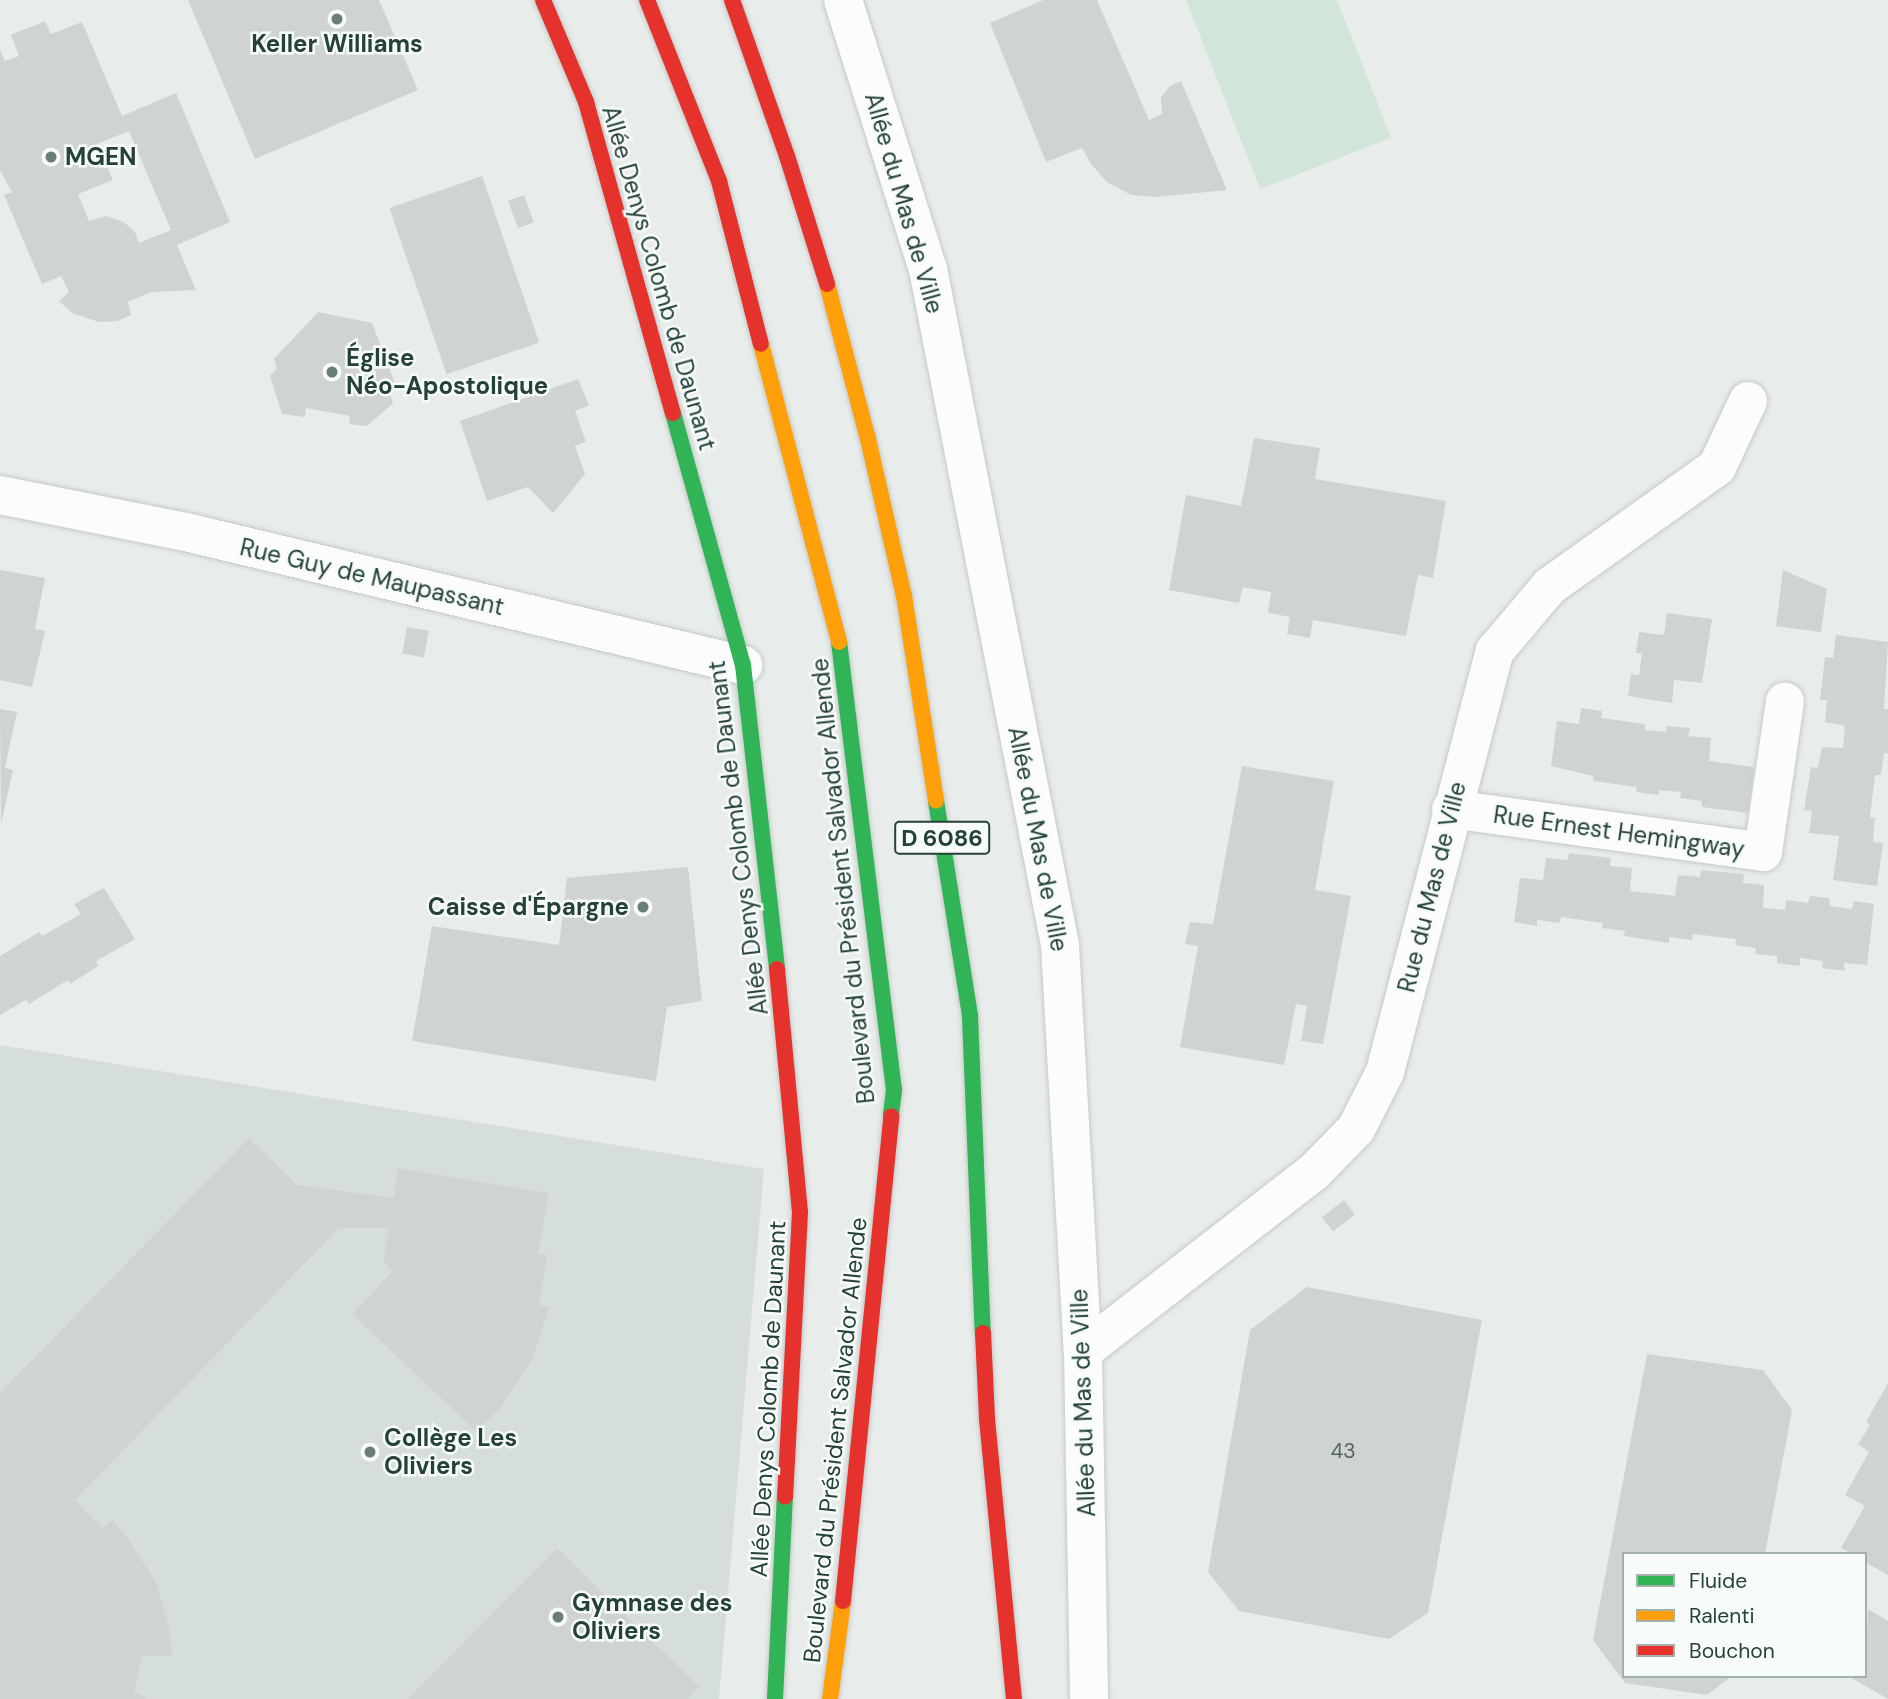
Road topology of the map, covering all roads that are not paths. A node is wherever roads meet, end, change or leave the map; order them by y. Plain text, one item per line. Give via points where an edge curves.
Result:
1 (543, 0) edge
2 (647, 0) edge
3 (732, 0) edge
4 (843, 0) edge
5 (1748, 401) dead end
6 (0, 495) edge
7 (743, 665) junction
8 (1785, 702) dead end
9 (1451, 809) junction
10 (1083, 1351) junction
11 (775, 1699) edge
12 (830, 1699) edge
13 (1014, 1699) edge
14 (1089, 1699) edge

1 - 7 main road, Allée Denys Colomb de Daunant via 586,102
2 - 12 main road, Boulevard du Président Salvador Allende / D 6086 via 719,181 842,655 894,1090 848,1567
3 - 13 main road, D 6086 via 828,286 904,596 970,1016 987,1419
4 - 10 street, Allée du Mas de Ville via 928,269 1060,945
5 - 9 street, Rue du Mas de Ville via 1717,467 1550,586 1495,650
6 - 7 street, Rue Guy de Maupassant via 190,533
7 - 11 main road, Allée Denys Colomb de Daunant via 766,850 800,1212
8 - 9 street, Rue Ernest Hemingway via 1763,852
9 - 10 street, Rue du Mas de Ville via 1385,1072 1356,1129 1314,1172
10 - 14 street, Allée du Mas de Ville

